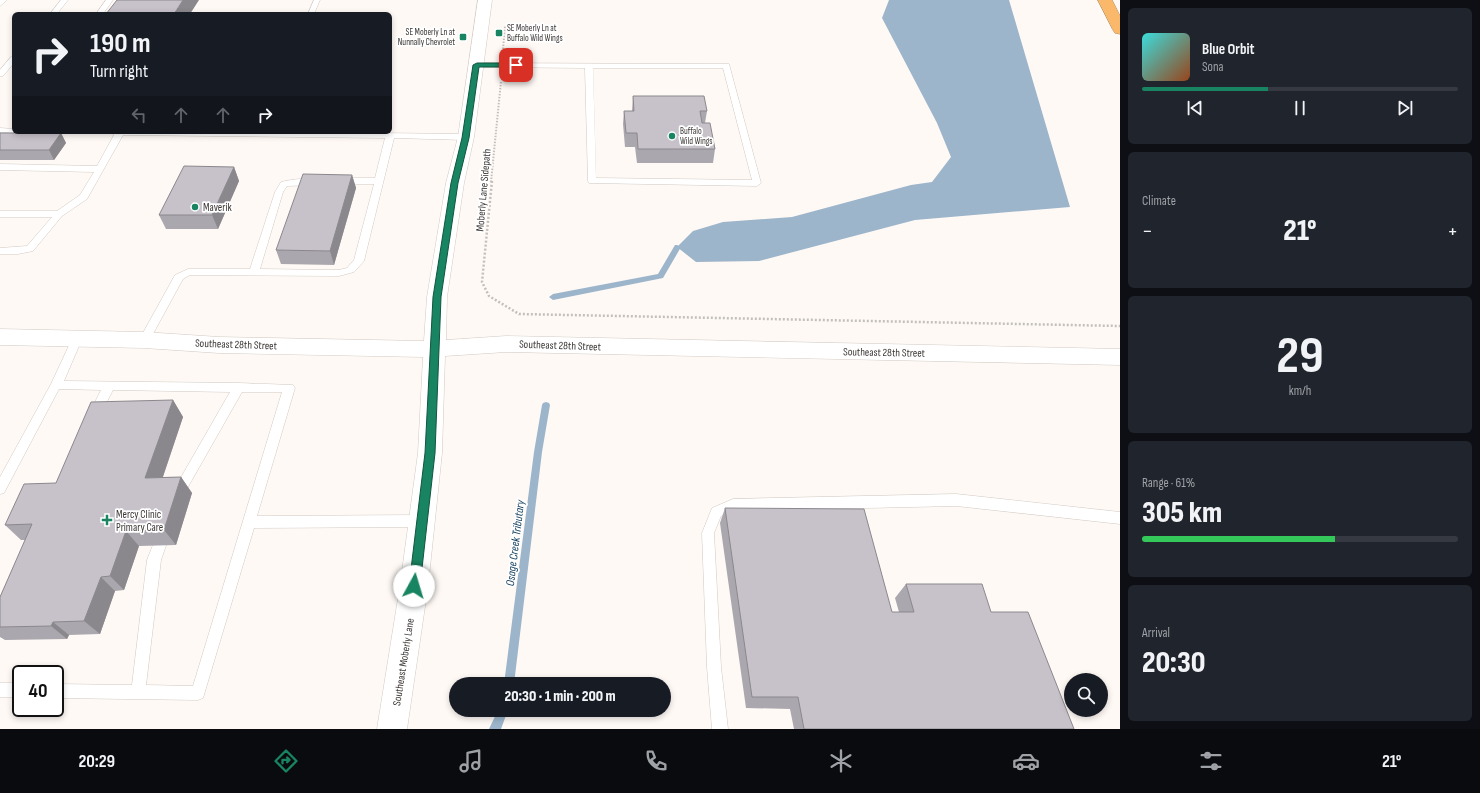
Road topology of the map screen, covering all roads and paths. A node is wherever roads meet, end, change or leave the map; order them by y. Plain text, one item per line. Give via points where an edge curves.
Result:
1 (4, 0) edge
2 (65, 0) edge
3 (110, 0) edge
4 (317, 0) edge
5 (485, 0) edge
6 (1106, 0) edge
7 (0, 4) edge
8 (55, 12) edge
9 (101, 12) edge
10 (312, 12) edge
11 (1120, 30) edge
12 (12, 60) edge
13 (477, 65) junction
14 (589, 66) junction
15 (0, 74) edge
16 (501, 83) dead end
17 (119, 134) edge
18 (305, 134) edge
19 (390, 136) junction
20 (466, 138) junction
21 (0, 168) edge
22 (100, 169) junction
23 (379, 181) junction
24 (0, 214) edge
25 (59, 214) junction
26 (0, 251) edge
27 (254, 272) junction
28 (1120, 326) edge
29 (0, 337) edge
30 (77, 339) junction
31 (144, 340) junction
32 (434, 349) junction
33 (1120, 357) edge
34 (56, 385) junction
35 (109, 386) junction
36 (239, 387) junction
37 (88, 429) edge
38 (0, 489) edge
39 (174, 508) edge
40 (1120, 518) edge
41 (422, 521) junction
42 (249, 522) junction
43 (168, 523) edge
44 (0, 690) edge
45 (12, 690) edge
46 (64, 691) edge
47 (138, 692) junction
48 (392, 729) edge
49 (720, 729) edge

1 - 7 lane
2 - 8 lane
3 - 9 lane
4 - 10 lane
5 - 13 main road, Southeast Moberly Lane
6 - 11 highway
12 - 15 lane
13 - 14 lane
13 - 20 main road, Southeast Moberly Lane
14 - 14 lane via 726,66 757,183 592,181
16 - 28 path, Moberly Lane Sidepath via 482,282 489,296 519,314
17 - 22 lane
18 - 19 lane
19 - 20 lane
19 - 23 lane
20 - 32 main road, Southeast Moberly Lane via 455,183 437,297
21 - 22 lane
22 - 25 lane via 84,197
23 - 27 lane via 284,184 279,192
23 - 27 lane via 359,261 350,270 339,273
24 - 25 lane
25 - 26 lane via 30,249
27 - 31 lane via 188,272 179,277
29 - 30 main road, Southeast 28th Street
30 - 31 main road, Southeast 28th Street
30 - 34 lane
31 - 32 main road, Southeast 28th Street via 220,345
32 - 33 main road, Southeast 28th Street via 506,344
32 - 41 main road, Southeast Moberly Lane via 430,453
34 - 35 lane
34 - 38 lane
35 - 36 lane
35 - 37 lane
36 - 39 lane via 182,486
36 - 42 lane via 289,388
40 - 49 lane via 956,500 733,505 716,512 708,533 714,667
41 - 42 lane
41 - 48 main road, Southeast Moberly Lane
42 - 47 lane via 198,693
43 - 47 lane via 154,560
44 - 45 lane
46 - 47 lane

